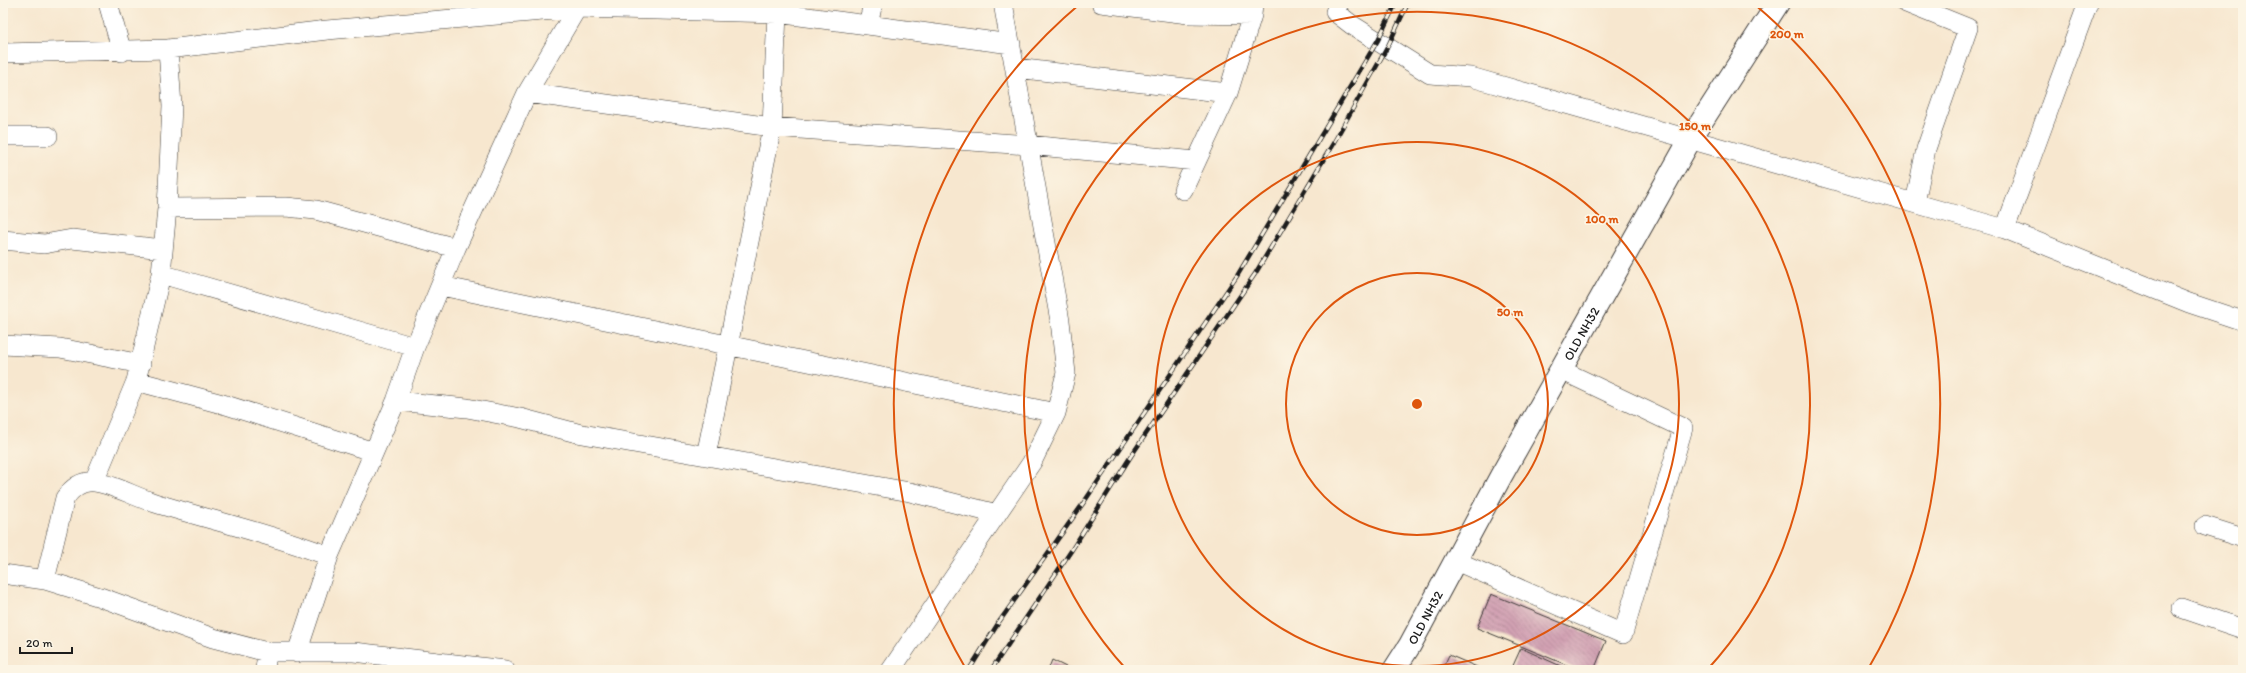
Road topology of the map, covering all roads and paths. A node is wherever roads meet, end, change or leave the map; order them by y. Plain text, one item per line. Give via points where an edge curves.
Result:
1 (108, 3) edge
2 (873, 3) edge
3 (1002, 3) edge
4 (1101, 3) edge
5 (1339, 3) edge
6 (1778, 3) edge
7 (1906, 3) edge
8 (2088, 3) edge
9 (579, 6) edge
10 (537, 7) edge
11 (778, 8) edge
12 (1253, 9) edge
13 (868, 25) junction
14 (1011, 44) junction
15 (168, 49) junction
16 (122, 52) junction
17 (3, 53) edge
18 (1016, 68) junction
19 (527, 93) junction
20 (1228, 93) junction
21 (772, 127) junction
22 (3, 136) edge
23 (48, 136) dead end
24 (1691, 138) junction
25 (1028, 145) junction
26 (1196, 161) junction
27 (1182, 190) dead end
28 (1915, 203) junction
29 (167, 208) junction
30 (2005, 229) junction
31 (3, 240) edge
32 (456, 248) junction
33 (163, 249) junction
34 (161, 274) junction
35 (441, 286) junction
36 (2243, 321) edge
37 (3, 345) edge
38 (728, 346) junction
39 (415, 347) junction
40 (1561, 370) junction
41 (138, 373) junction
42 (396, 401) junction
43 (1056, 413) junction
44 (374, 452) junction
45 (706, 456) junction
46 (94, 482) junction
47 (998, 514) junction
48 (2205, 526) dead end
49 (2243, 538) edge
50 (329, 556) junction
51 (1456, 561) junction
52 (3, 574) edge
53 (45, 580) junction
54 (2181, 608) dead end
55 (2243, 629) edge
56 (297, 653) junction
57 (266, 661) edge
58 (505, 670) edge
59 (891, 670) edge
60 (1394, 670) edge

1 - 16 street
2 - 13 street
3 - 14 street
4 - 12 street via 1188,14
5 - 24 street via 1335,12 1430,74 1471,78
6 - 24 main road, OLD NH32
7 - 28 street via 1968,28 1926,149
8 - 30 street
9 - 10 street
9 - 11 street
9 - 19 street
10 - 15 street
11 - 13 street
11 - 21 street
12 - 20 street
13 - 14 street
14 - 18 street
15 - 16 street
15 - 29 street via 172,106
16 - 17 street
18 - 20 street
18 - 25 street
19 - 21 street
19 - 32 street
20 - 26 street
21 - 25 street
21 - 38 street
22 - 23 street
24 - 28 street
24 - 40 main road, OLD NH32
25 - 26 street
25 - 43 street via 1060,321 1066,373
26 - 27 street
28 - 30 street
29 - 32 street via 286,207 316,210
29 - 33 street
30 - 36 street via 2189,303
31 - 33 street via 44,244 72,239
32 - 35 street
33 - 34 street
34 - 39 street
34 - 41 street
35 - 38 street
35 - 39 street
37 - 41 street via 60,348
38 - 43 street
38 - 45 street
39 - 42 street
40 - 51 main road, OLD NH32
40 - 51 street via 1683,428 1623,634
41 - 44 street via 226,405
41 - 46 street
42 - 44 street
42 - 45 street via 466,408 520,418 577,433
43 - 47 street via 1032,462
44 - 50 street
45 - 47 street via 910,492
46 - 50 street via 155,503 295,543
46 - 53 street via 73,487 66,498
47 - 59 street
48 - 49 street
50 - 56 street
51 - 60 main road, OLD NH32
52 - 53 street
53 - 57 street via 213,638
54 - 55 street
56 - 57 street
56 - 58 street via 354,652

